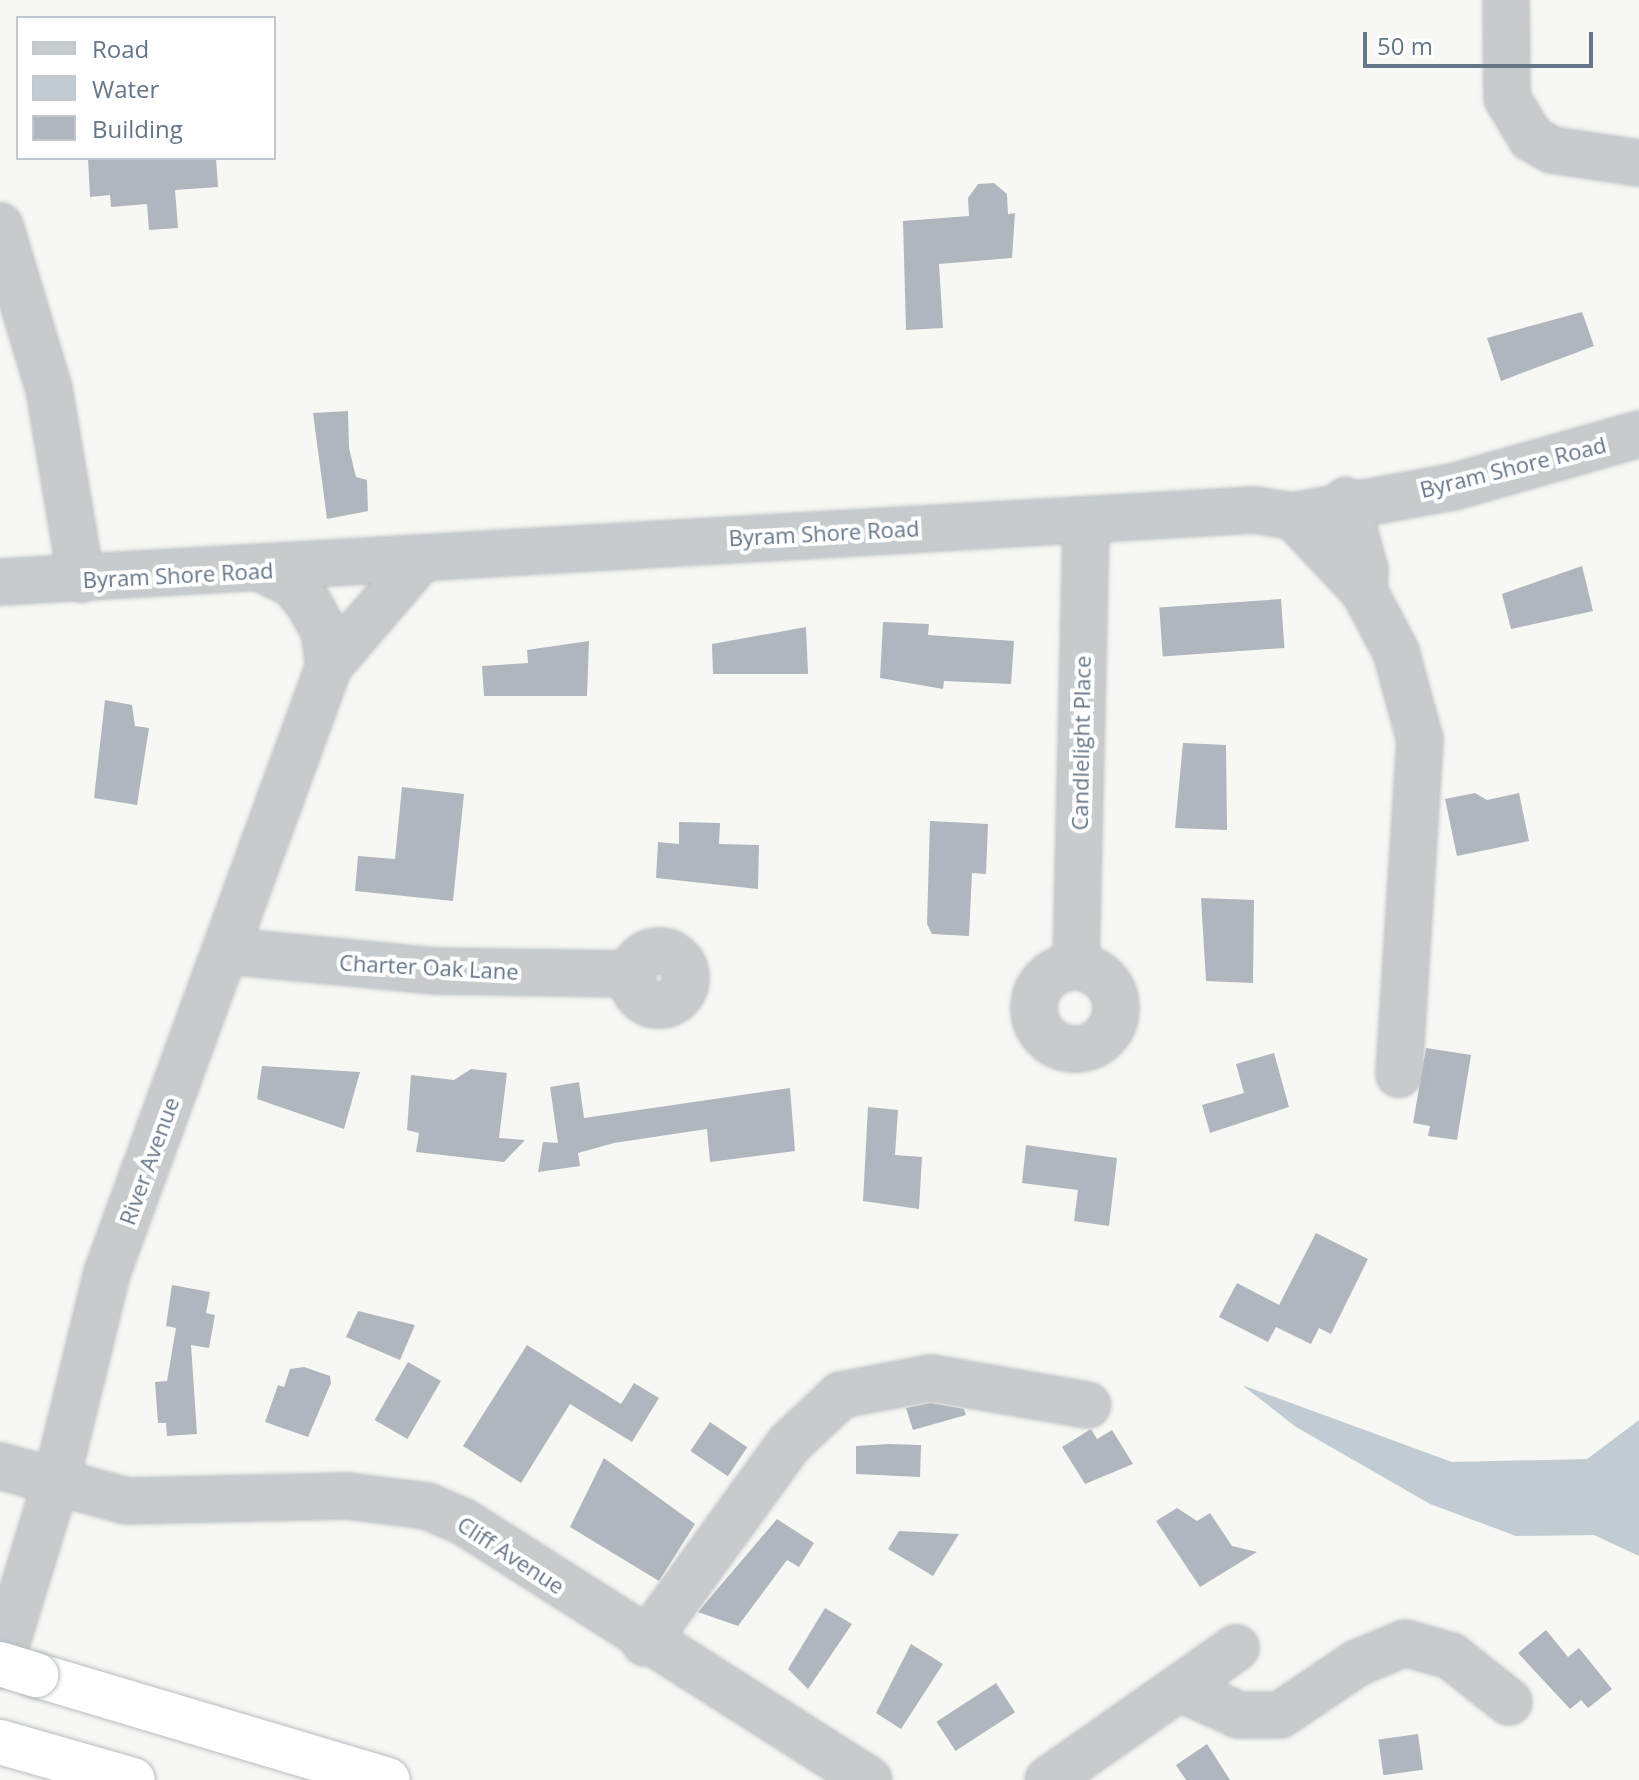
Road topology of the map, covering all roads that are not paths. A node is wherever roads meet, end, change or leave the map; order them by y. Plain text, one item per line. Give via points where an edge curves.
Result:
1 (1506, 0) edge
2 (1639, 163) edge
3 (0, 226) edge
4 (1639, 434) edge
5 (1346, 501) junction
6 (1293, 516) junction
7 (1086, 520) junction
8 (419, 561) junction
9 (264, 570) junction
10 (81, 579) junction
11 (0, 582) edge
12 (1364, 591) junction
13 (329, 666) junction
14 (227, 951) junction
15 (1076, 966) dead end
16 (632, 974) dead end
17 (1399, 1074) dead end
18 (1088, 1405) dead end
19 (0, 1466) edge
20 (56, 1482) junction
21 (645, 1643) junction
22 (1236, 1648) dead end
23 (12, 1668) edge
24 (1181, 1689) junction
25 (1509, 1702) dead end
26 (7, 1744) edge
27 (133, 1780) edge
28 (388, 1780) edge
29 (869, 1780) edge
30 (1048, 1780) edge

1 - 2 street via 1507,98 1531,138 1552,150
3 - 10 street via 49,389
4 - 5 street, Byram Shore Road via 1453,487
5 - 6 street, Byram Shore Road
5 - 12 street via 1365,570
6 - 7 street, Byram Shore Road via 1254,510
6 - 12 street
7 - 8 street, Byram Shore Road via 547,546
7 - 15 street, Candlelight Place
8 - 9 street, Byram Shore Road
8 - 13 street, River Avenue
9 - 10 street, Byram Shore Road
9 - 13 street via 294,585 309,604 324,631
10 - 11 street, Byram Shore Road
12 - 17 street via 1396,652 1420,740
13 - 14 street, River Avenue
14 - 16 street, Charter Oak Lane via 436,971
14 - 20 street, River Avenue via 107,1273
18 - 21 street via 931,1378 841,1395 790,1443
19 - 20 street, Cliff Avenue
20 - 21 street, Cliff Avenue via 126,1501 347,1496 427,1506 464,1522
20 - 23 street, River Avenue
21 - 29 street, Cliff Avenue
22 - 24 street
23 - 28 highway
24 - 25 street via 1239,1715 1280,1715 1357,1663 1405,1643 1451,1656
24 - 30 street
26 - 27 highway

